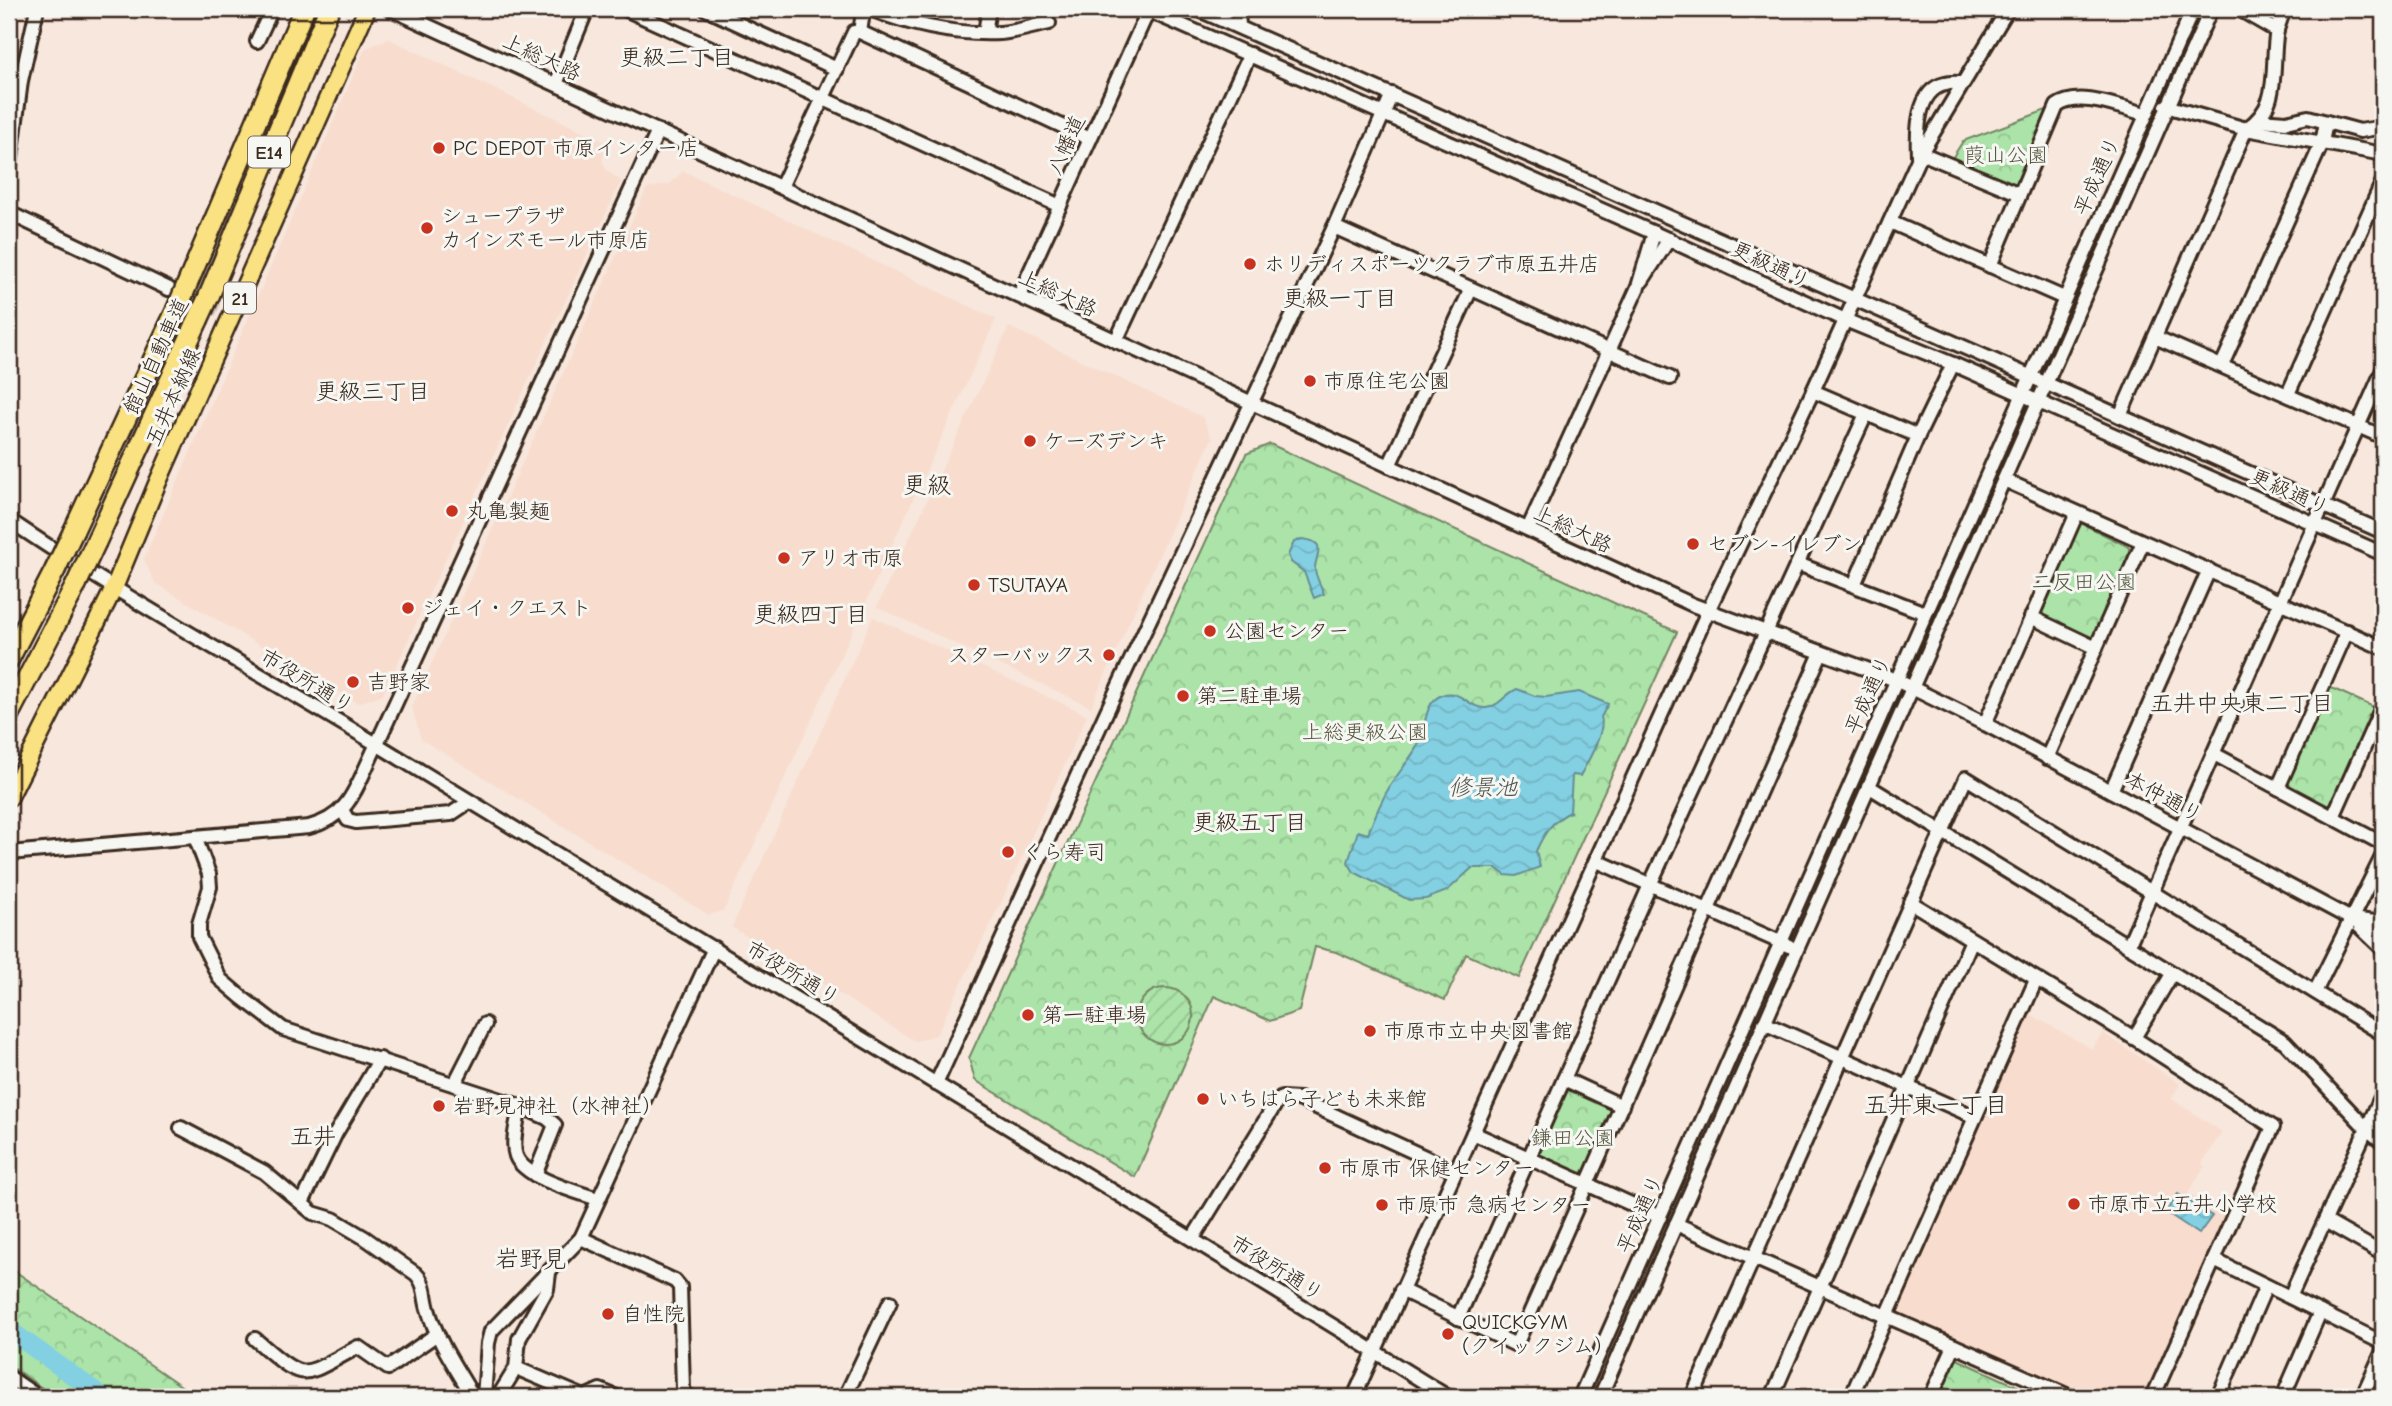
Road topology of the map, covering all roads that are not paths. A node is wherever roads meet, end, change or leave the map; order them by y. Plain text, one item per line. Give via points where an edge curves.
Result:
1 (37, 9) edge
2 (271, 9) edge
3 (304, 9) edge
4 (329, 9) edge
5 (367, 9) edge
6 (391, 9) edge
7 (587, 9) edge
8 (625, 9) edge
9 (706, 9) edge
10 (861, 9) edge
11 (870, 9) edge
12 (989, 9) edge
13 (1147, 9) edge
14 (1197, 9) edge
15 (1238, 9) edge
16 (2008, 9) edge
17 (2193, 9) edge
18 (2211, 9) edge
19 (2239, 9) edge
20 (2284, 9) edge
21 (1049, 23) dead end
22 (1239, 27) junction
23 (2277, 31) junction
24 (860, 32) junction
25 (985, 32) junction
26 (257, 41) dead end
27 (1250, 54) junction
28 (837, 69) junction
29 (15, 79) edge
30 (1962, 83) junction
31 (556, 84) junction
32 (1392, 94) junction
33 (823, 98) junction
34 (2166, 106) junction
35 (1384, 114) junction
36 (2146, 114) junction
37 (1919, 115) junction
38 (2259, 120) junction
39 (2326, 122) junction
40 (1937, 124) junction
41 (2383, 127) edge
42 (1917, 128) junction
43 (2246, 129) junction
44 (658, 131) junction
45 (1090, 139) junction
46 (2322, 143) junction
47 (2383, 154) edge
48 (1919, 156) junction
49 (9, 174) edge
50 (2383, 181) edge
51 (781, 187) junction
52 (2020, 194) junction
53 (1060, 206) junction
54 (9, 213) edge
55 (1890, 222) junction
56 (1334, 227) junction
57 (1654, 233) junction
58 (1669, 239) junction
59 (1990, 266) junction
60 (1638, 287) junction
61 (177, 288) junction
62 (1471, 289) junction
63 (1019, 296) junction
64 (1856, 298) junction
65 (2064, 298) junction
66 (219, 308) junction
67 (1845, 320) junction
68 (2155, 337) junction
69 (1116, 341) junction
70 (1610, 351) junction
71 (1953, 364) junction
72 (2222, 365) junction
73 (2383, 370) edge
74 (2030, 377) junction
75 (1670, 378) dead end
76 (2047, 384) junction
77 (1813, 391) junction
78 (2288, 394) junction
79 (2022, 396) junction
80 (1250, 402) junction
81 (2039, 403) junction
82 (1866, 414) junction
83 (2120, 416) junction
84 (2358, 426) junction
85 (1918, 436) junction
86 (2383, 437) edge
87 (1389, 466) junction
88 (2004, 480) junction
89 (2323, 506) junction
90 (2077, 513) junction
91 (9, 520) edge
92 (2315, 524) junction
93 (1528, 529) junction
94 (2383, 533) edge
95 (2143, 542) junction
96 (2383, 554) edge
97 (1798, 564) junction
98 (2208, 570) junction
99 (1854, 585) junction
100 (114, 589) junction
101 (2281, 602) junction
102 (1708, 611) junction
103 (1925, 613) junction
104 (2031, 617) junction
105 (2347, 631) junction
106 (1765, 632) junction
107 (2096, 648) junction
108 (2383, 648) edge
109 (1821, 653) junction
110 (9, 659) edge
111 (1896, 680) junction
112 (1913, 688) junction
113 (2383, 705) edge
114 (9, 714) edge
115 (1985, 724) junction
116 (377, 744) junction
117 (2214, 754) junction
118 (2047, 758) junction
119 (1868, 786) junction
120 (2278, 788) junction
121 (2111, 791) junction
122 (9, 798) edge
123 (469, 802) junction
124 (342, 810) junction
125 (2333, 817) junction
126 (2181, 829) junction
127 (1941, 832) junction
128 (195, 837) junction
129 (2383, 844) edge
130 (9, 853) edge
131 (2383, 855) edge
132 (1597, 861) junction
133 (1650, 885) junction
134 (2152, 893) junction
135 (1910, 902) junction
136 (1708, 910) junction
137 (2352, 919) junction
138 (2383, 923) edge
139 (2383, 936) edge
140 (1972, 940) junction
141 (1782, 943) junction
142 (2128, 946) junction
143 (714, 948) junction
144 (1796, 949) junction
145 (2383, 949) edge
146 (2172, 974) junction
147 (2036, 980) junction
148 (2315, 992) junction
149 (1764, 1023) junction
150 (485, 1024) dead end
151 (2383, 1034) edge
152 (2134, 1038) junction
153 (1842, 1057) junction
154 (380, 1059) junction
155 (1564, 1079) junction
156 (455, 1083) junction
157 (936, 1084) junction
158 (1909, 1087) junction
159 (2383, 1093) edge
160 (520, 1106) junction
161 (1622, 1106) junction
162 (1975, 1116) junction
163 (181, 1128) dead end
164 (2367, 1129) junction
165 (1473, 1133) junction
166 (2383, 1143) edge
167 (1528, 1158) junction
168 (1455, 1171) junction
169 (535, 1174) junction
170 (1587, 1185) junction
171 (598, 1199) junction
172 (302, 1203) junction
173 (1660, 1217) junction
174 (2325, 1221) junction
175 (1676, 1224) junction
176 (581, 1238) junction
177 (1194, 1238) junction
178 (2383, 1254) edge
179 (1753, 1258) junction
180 (2214, 1260) junction
181 (549, 1273) junction
182 (1821, 1286) junction
183 (2266, 1286) junction
184 (1401, 1290) junction
185 (2290, 1297) junction
186 (890, 1302) dead end
187 (2320, 1312) junction
188 (1887, 1317) junction
189 (1458, 1318) junction
190 (437, 1334) junction
191 (255, 1339) dead end
192 (2383, 1343) edge
193 (1954, 1346) junction
194 (1374, 1351) junction
195 (2383, 1351) edge
196 (516, 1368) junction
197 (9, 1377) edge
198 (38, 1397) edge
199 (473, 1397) edge
200 (484, 1397) edge
201 (498, 1397) edge
202 (585, 1397) edge
203 (617, 1397) edge
204 (690, 1397) edge
205 (845, 1397) edge
206 (1354, 1397) edge
207 (1448, 1397) edge
208 (1580, 1397) edge
209 (1600, 1397) edge
210 (1692, 1397) edge
211 (1772, 1397) edge
212 (1851, 1397) edge
213 (1931, 1397) edge
214 (2071, 1397) edge
215 (2153, 1397) edge
216 (2218, 1397) edge
217 (2283, 1397) edge
218 (2362, 1397) edge

1 - 29 street
2 - 26 street
3 - 61 highway, 館山自動車道 / E14
4 - 66 highway, 館山自動車道 / E14
5 - 66 main road, 五井本納線 / 21
6 - 31 street, 上総大路
7 - 31 street
8 - 33 street
9 - 28 street
10 - 24 street
11 - 25 street via 917,25
12 - 25 street
13 - 27 street, 更級通り
13 - 45 street, 八幡道
14 - 22 street, 更級通り
15 - 22 street
16 - 30 street
17 - 36 street, 平成通り
18 - 34 street, 平成通り
19 - 23 street
20 - 23 street
21 - 25 street
22 - 32 street, 更級通り
23 - 38 street via 2275,83
24 - 28 street via 854,32
24 - 45 street
27 - 35 street, 更級通り
27 - 69 street
28 - 33 street
29 - 49 street
30 - 37 street via 1943,84 1927,98
30 - 40 street
31 - 44 street, 上総大路
32 - 35 street
32 - 64 street, 更級通り
33 - 51 street
33 - 53 street
34 - 43 street
34 - 76 street, 平成通り
35 - 56 street
35 - 57 street, 更級通り
36 - 52 street via 2084,100 2057,106
36 - 65 street, 平成通り
37 - 40 street
37 - 42 street
38 - 39 street via 2286,122 2308,117
38 - 43 street
39 - 41 street via 2360,131
39 - 46 street
40 - 42 street
40 - 48 street
42 - 48 street
43 - 46 street
43 - 68 street
44 - 51 street, 上総大路
44 - 116 street
45 - 53 street, 八幡道
46 - 47 street
46 - 72 street
48 - 52 street
48 - 55 street
50 - 78 street
51 - 63 street, 上総大路
52 - 59 street
53 - 63 street, 八幡道
54 - 61 street
55 - 59 street
55 - 64 street
56 - 62 street
56 - 80 street
57 - 58 street, 更級通り
57 - 60 street
58 - 60 street
58 - 67 street, 更級通り
59 - 65 street
60 - 70 street
61 - 110 highway, 館山自動車道 / E14, bridge via 176,311
62 - 70 street
62 - 87 street
63 - 69 street, 上総大路
64 - 67 street
64 - 74 street, 更級通り
65 - 74 street, 平成通り
66 - 100 main road, 五井本納線 / 21
66 - 114 highway, 館山自動車道 / E14, bridge via 198,320 75,587
67 - 71 street, 更級通り
67 - 77 street
68 - 72 street
68 - 83 street
69 - 80 street, 上総大路
70 - 75 street
70 - 93 street
71 - 79 street, 更級通り
71 - 85 street
72 - 78 street
73 - 84 street
74 - 76 street, 更級通り
74 - 79 street, 平成通り
76 - 81 street, 平成通り
76 - 83 street, 更級通り
77 - 82 street
77 - 102 street
78 - 84 street
79 - 81 street, 更級通り
79 - 103 street, 平成通り
80 - 87 street, 上総大路
80 - 157 street
81 - 88 street, 平成通り
81 - 92 street, 更級通り
82 - 85 street
82 - 97 street
83 - 89 street, 更級通り
84 - 86 street
84 - 89 street
85 - 99 street
87 - 93 street, 上総大路
88 - 90 street
88 - 112 street, 平成通り
89 - 92 street
89 - 94 street, 更級通り
90 - 95 street
90 - 104 street
91 - 100 street, 市役所通り
92 - 96 street, 更級通り
92 - 101 street
93 - 102 street, 上総大路
95 - 98 street
95 - 107 street
97 - 99 street
97 - 106 street
98 - 101 street
98 - 121 street
99 - 103 street
100 - 116 street, 市役所通り
100 - 122 main road, 五井本納線 / 21
101 - 105 street
101 - 117 street
102 - 106 street, 上総大路
102 - 132 street
103 - 111 street, 平成通り
104 - 107 street
104 - 115 street
105 - 108 street
105 - 120 street
106 - 109 street, 上総大路
106 - 133 street
107 - 118 street
109 - 111 street, 本仲通り
109 - 136 street
111 - 112 street, 本仲通り
111 - 141 street, 平成通り
112 - 115 street, 本仲通り
112 - 119 street, 平成通り
113 - 125 street
115 - 118 street, 本仲通り
116 - 123 street, 市役所通り
116 - 124 street
117 - 120 street
117 - 126 street
118 - 121 street, 本仲通り
119 - 127 street
119 - 144 street, 平成通り
120 - 125 street
121 - 126 street, 本仲通り
123 - 124 street via 451,814 356,822 348,820
123 - 143 street, 市役所通り
124 - 128 street via 309,827
125 - 129 street
126 - 134 street
126 - 137 street, 本仲通り
127 - 134 street via 1966,778
127 - 135 street
127 - 142 street
128 - 130 street
128 - 154 street via 210,887 199,937 220,979 283,1029
131 - 137 street
132 - 133 street
132 - 165 street
133 - 136 street
133 - 155 street
134 - 142 street
134 - 148 street
135 - 140 street
135 - 153 street
136 - 141 street
136 - 161 street
137 - 138 street
137 - 139 street, 本仲通り
137 - 145 street
137 - 148 street
140 - 147 street
140 - 158 street
141 - 144 street
141 - 173 street, 平成通り
142 - 146 street
143 - 157 street, 市役所通り
143 - 171 street
144 - 149 street, 平成通り
146 - 152 street
146 - 164 street via 2285,1042
147 - 152 street
147 - 162 street
148 - 151 street
149 - 153 street
149 - 175 street, 平成通り
150 - 156 street
152 - 180 street via 2273,1127
153 - 158 street
153 - 179 street
154 - 156 street
154 - 172 street
155 - 161 street
155 - 167 street
156 - 160 street
157 - 177 street, 市役所通り
158 - 162 street
158 - 182 street
159 - 164 street
160 - 169 street via 516,1155
160 - 169 street via 555,1125
161 - 170 street
162 - 188 street
163 - 172 street via 264,1172
164 - 166 street
164 - 174 street
165 - 167 street
165 - 168 street
167 - 170 street
167 - 189 street
168 - 177 street via 1298,1099 1282,1098
168 - 184 street
169 - 171 street
170 - 173 street
170 - 189 street via 1516,1345
171 - 176 street
172 - 190 street via 365,1238 416,1274 422,1280
173 - 208 street, 平成通り
174 - 178 street
174 - 185 street
175 - 179 street
175 - 209 street, 平成通り
176 - 181 street
176 - 204 street via 680,1287 683,1389
177 - 194 street, 市役所通り
179 - 182 street
179 - 210 street
180 - 183 street
180 - 215 street
181 - 196 street via 547,1289 519,1339
181 - 200 street via 491,1331
182 - 188 street
182 - 211 street
183 - 185 street
183 - 216 street
184 - 189 street
184 - 194 street
185 - 187 street
186 - 205 street
187 - 192 street
187 - 217 street
188 - 193 street
188 - 212 street
190 - 191 street via 388,1368 358,1347 301,1374
190 - 199 street
193 - 213 street
193 - 214 street
194 - 206 street
194 - 207 street, 市役所通り
195 - 218 street
196 - 201 street
196 - 202 street
197 - 198 street
202 - 203 street via 600,1390

